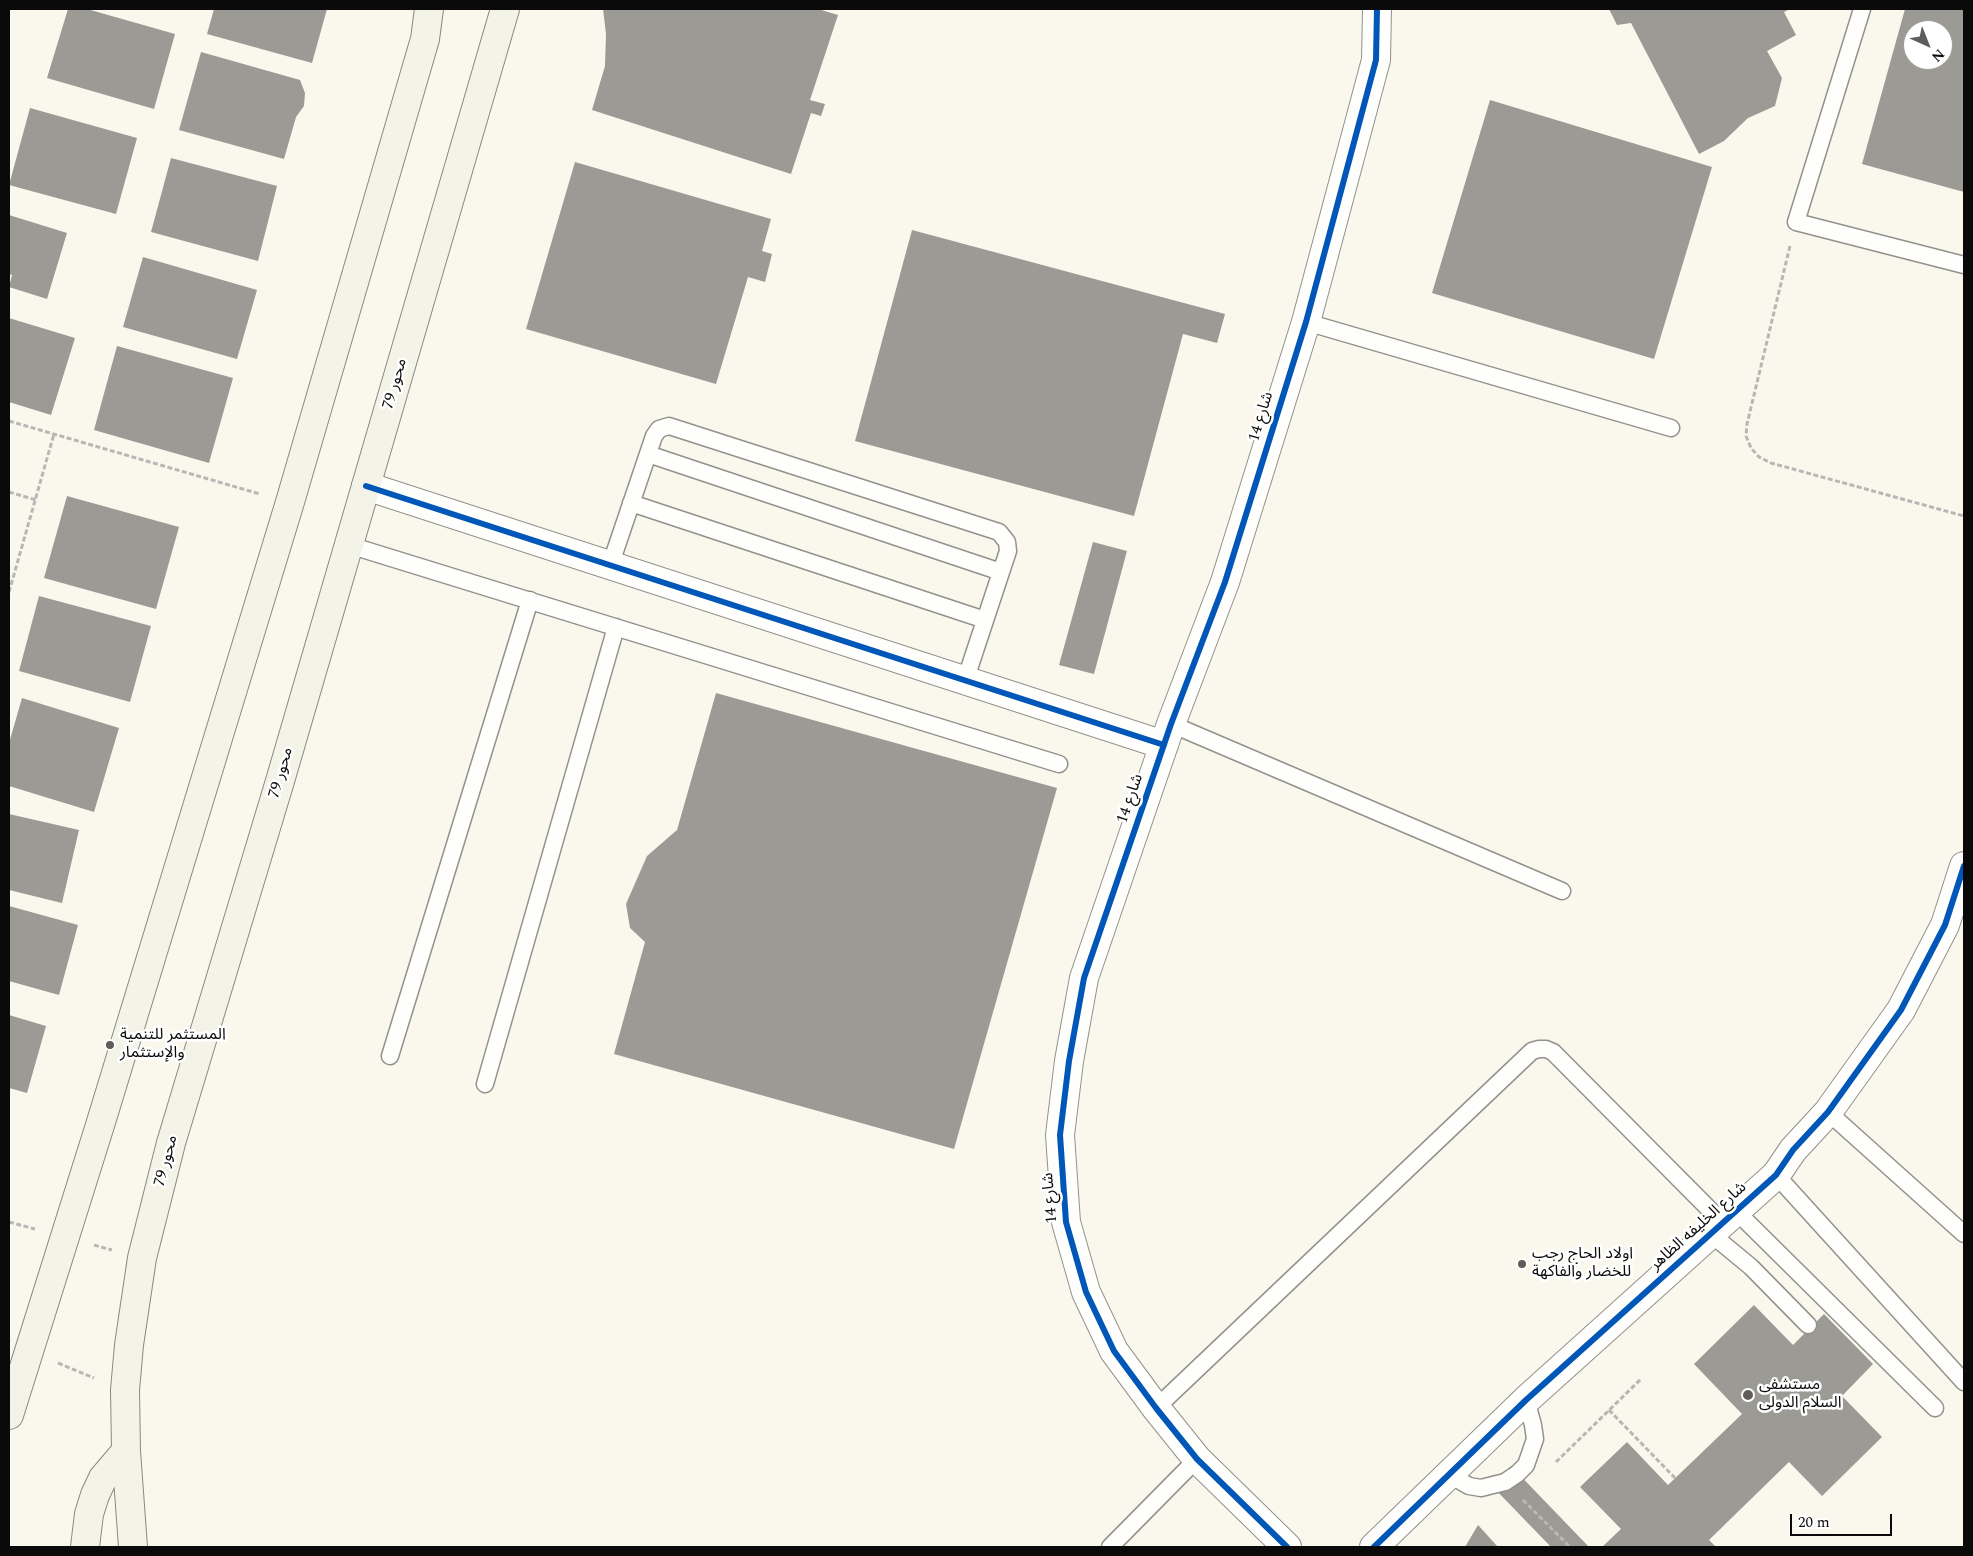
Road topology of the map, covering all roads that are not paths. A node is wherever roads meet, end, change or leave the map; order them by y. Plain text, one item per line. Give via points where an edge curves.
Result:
1 (429, 9) edge
2 (505, 9) edge
3 (1378, 9) edge
4 (1862, 9) edge
5 (1964, 265) edge
6 (1306, 322) junction
7 (1671, 428) dead end
8 (648, 454) junction
9 (366, 486) junction
10 (631, 503) junction
11 (349, 545) junction
12 (610, 566) junction
13 (1001, 572) junction
14 (530, 600) junction
15 (985, 620) junction
16 (616, 628) junction
17 (965, 681) junction
18 (1168, 735) junction
19 (1059, 764) dead end
20 (1964, 866) edge
21 (1562, 891) dead end
22 (390, 1056) dead end
23 (485, 1084) dead end
24 (1828, 1112) junction
25 (1776, 1175) junction
26 (1724, 1223) junction
27 (1964, 1234) edge
28 (1808, 1325) dead end
29 (1964, 1382) edge
30 (1526, 1400) junction
31 (1156, 1408) junction
32 (1935, 1408) dead end
33 (9, 1415) edge
34 (126, 1451) junction
35 (1197, 1459) junction
36 (1448, 1474) junction
37 (85, 1547) edge
38 (133, 1547) edge
39 (1110, 1547) edge
40 (1287, 1547) edge
41 (1374, 1547) edge

1 - 33 main road via 425,39 290,502
2 - 9 main road, محور 79
3 - 6 street, شارع 14 via 1376,60
4 - 5 lane via 1796,222
6 - 7 lane
6 - 18 street, شارع 14 via 1225,582
8 - 10 lane
8 - 13 lane
8 - 13 lane via 659,429 669,426 999,532 1007,542 1008,551
9 - 11 main road, محور 79
9 - 12 street
10 - 12 lane
10 - 15 lane
11 - 14 lane
11 - 34 main road, محور 79 via 171,1143 142,1258 125,1390
12 - 17 street
13 - 15 lane
14 - 16 lane
14 - 22 lane
15 - 17 lane
16 - 19 lane
16 - 23 lane
17 - 18 street
18 - 21 lane
18 - 31 street, شارع 14 via 1084,978 1060,1135 1066,1222 1086,1292 1114,1351
20 - 24 street, شارع الخليفه الظاهر via 1945,925 1901,1010
24 - 25 street, شارع الخليفه الظاهر via 1793,1150
24 - 27 lane
25 - 26 street, شارع الخليفه الظاهر
25 - 29 lane
26 - 28 lane via 1750,1267
26 - 30 street, شارع الخليفه الظاهر
26 - 31 lane via 1553,1052 1546,1049 1532,1051
26 - 32 lane
30 - 36 street, شارع الخليفه الظاهر
30 - 36 lane via 1534,1439 1526,1465 1505,1482 1481,1488 1469,1486
31 - 35 street, شارع 14
34 - 37 main road via 103,1478 95,1496
34 - 38 main road, محور 79
35 - 39 lane
35 - 40 street, شارع 14
36 - 41 street, شارع الخليفه الظاهر

